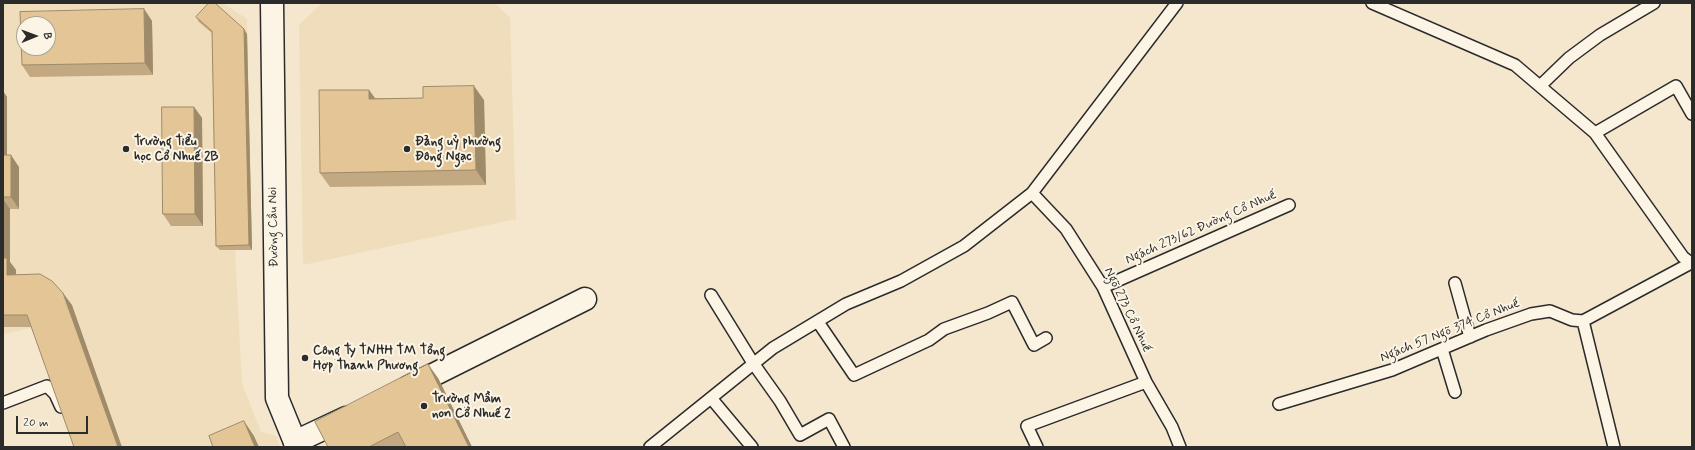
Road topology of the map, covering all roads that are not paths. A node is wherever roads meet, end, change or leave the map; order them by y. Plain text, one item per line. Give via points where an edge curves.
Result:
1 (272, 3) edge
2 (1176, 3) edge
3 (1372, 3) edge
4 (1654, 3) edge
5 (1540, 86) junction
6 (1692, 114) edge
7 (1595, 133) junction
8 (1032, 192) junction
9 (1288, 205) dead end
10 (1692, 263) edge
11 (1455, 283) dead end
12 (1102, 286) junction
13 (712, 295) dead end
14 (585, 299) dead end
15 (1583, 320) junction
16 (818, 322) junction
17 (1470, 337) junction
18 (1046, 338) dead end
19 (1442, 349) junction
20 (754, 363) junction
21 (1146, 382) junction
22 (1455, 392) dead end
23 (393, 395) edge
24 (710, 398) junction
25 (3, 403) edge
26 (1279, 404) dead end
27 (365, 408) edge
28 (65, 418) edge
29 (296, 444) edge
30 (650, 447) edge
31 (752, 447) edge
32 (844, 447) edge
33 (1037, 447) edge
34 (1180, 447) edge
35 (1614, 447) edge

1 - 29 street, Đường Cầu Noi via 276,398
2 - 8 lane
3 - 5 lane via 1515,65
4 - 5 lane via 1600,35 1569,58
5 - 7 lane
6 - 7 lane via 1676,86
7 - 10 lane via 1683,257
8 - 12 lane, Ngõ 273 Cổ Nhuế via 1066,230
8 - 16 lane via 964,246 901,282 846,304
9 - 12 lane, Ngách 273/62 Đường Cổ Nhuế
10 - 15 lane
11 - 17 lane
12 - 21 lane, Ngõ 273 Cổ Nhuế
13 - 20 lane
14 - 23 street
15 - 17 lane, Ngách 57 Ngõ 374 Cổ Nhuế via 1572,320 1550,311 1514,320
15 - 35 lane
16 - 18 lane via 854,375 929,340 944,329 1012,302 1034,345
16 - 20 lane via 773,348
17 - 19 lane, Ngách 57 Ngõ 374 Cổ Nhuế
19 - 22 lane
19 - 26 lane, Ngách 57 Ngõ 374 Cổ Nhuế via 1392,370
20 - 24 lane
20 - 32 lane via 800,435 829,419
21 - 33 lane via 1027,426
21 - 34 lane, Ngõ 273 Cổ Nhuế via 1172,427
24 - 30 lane
24 - 31 lane
25 - 28 lane via 47,386 55,394
27 - 29 street

